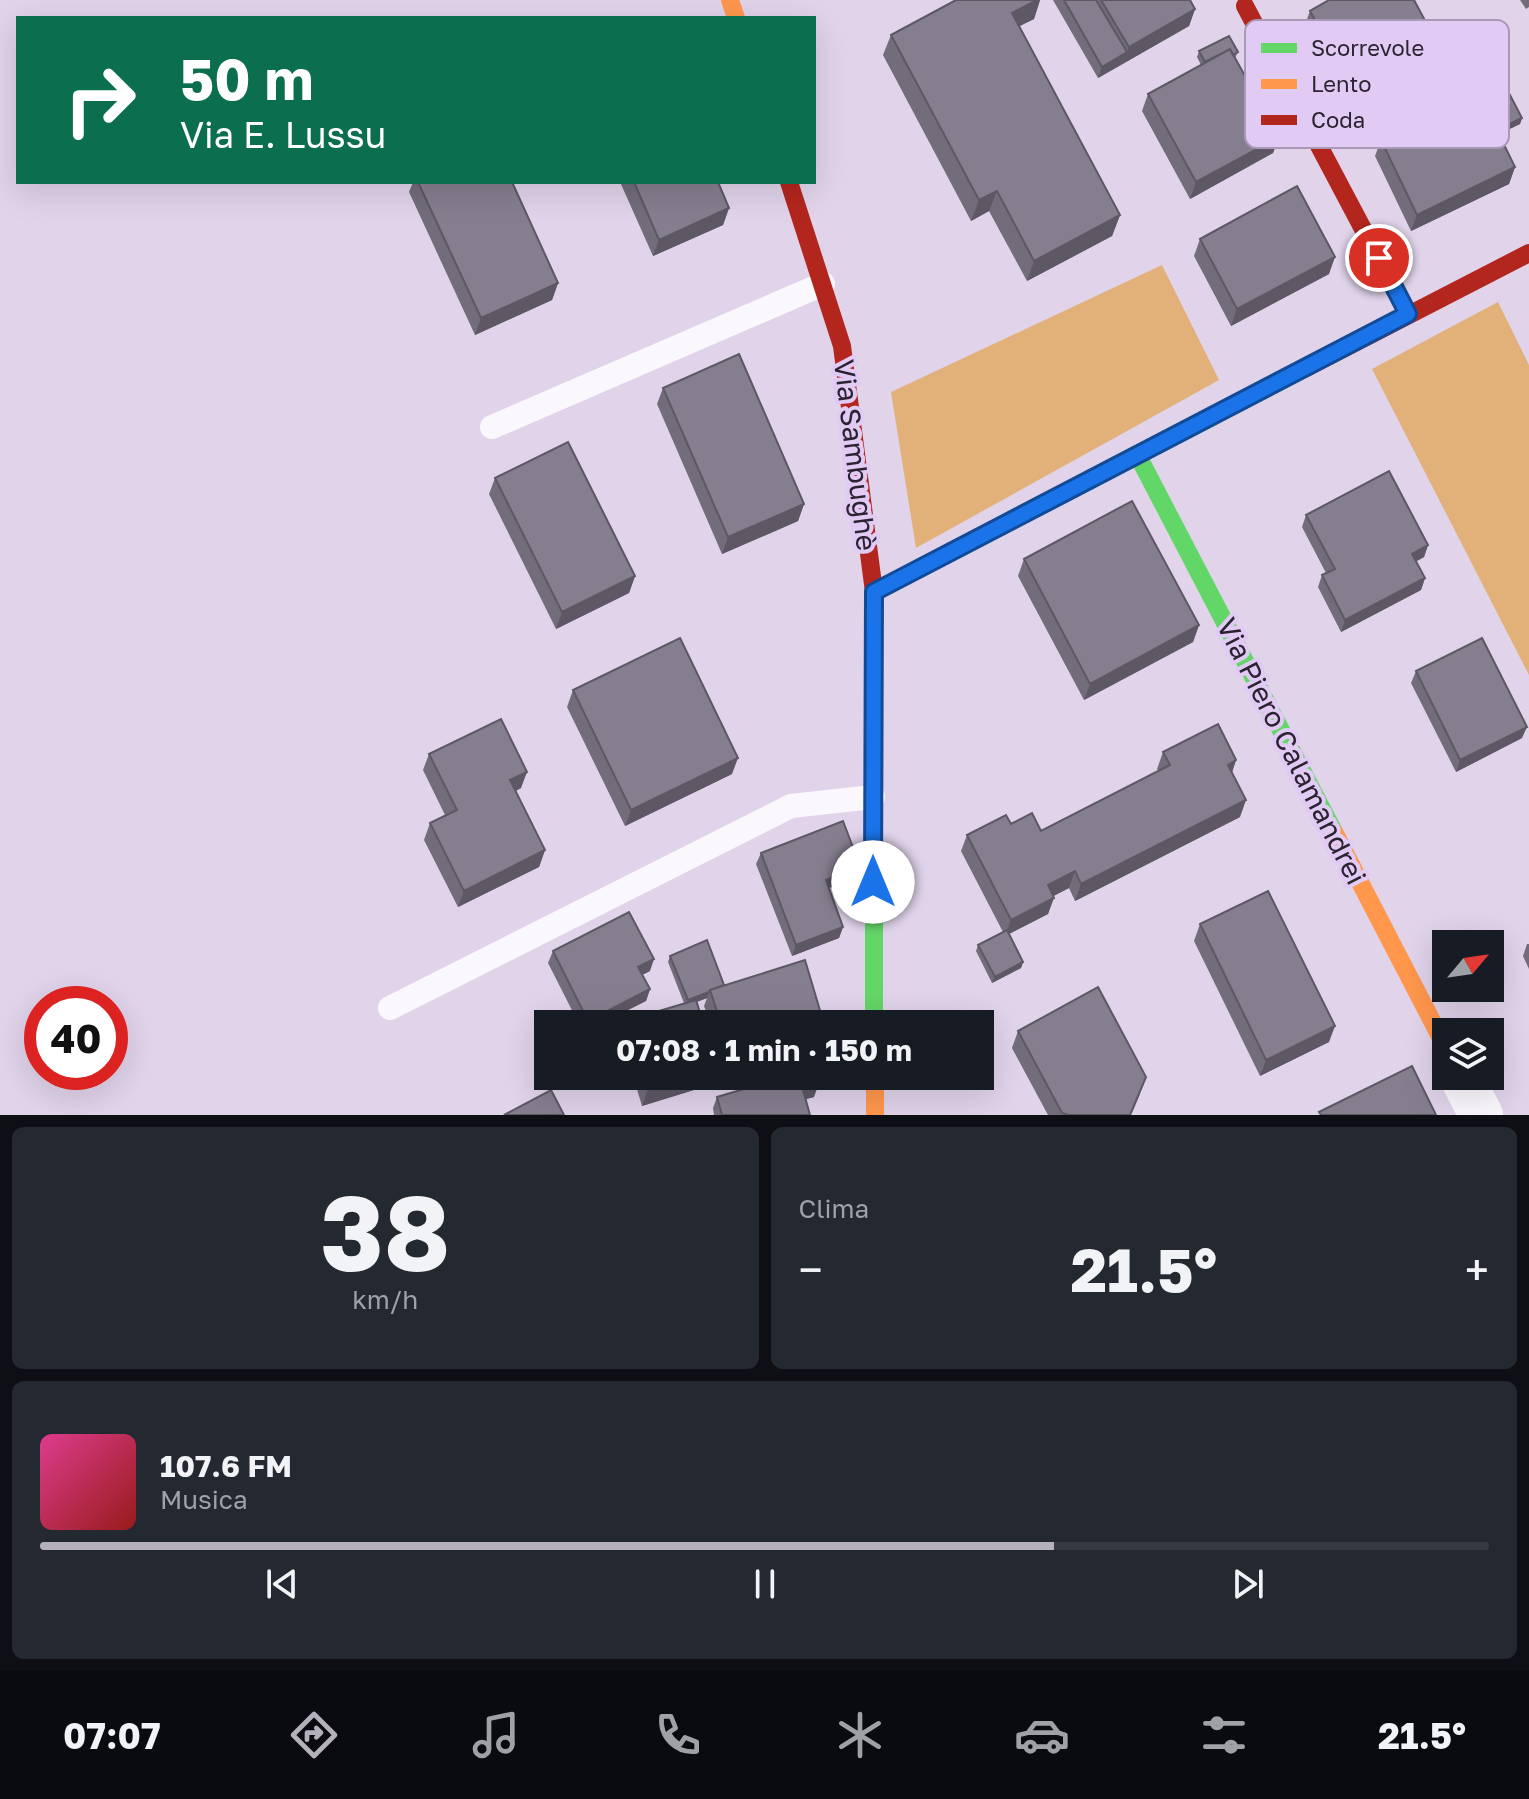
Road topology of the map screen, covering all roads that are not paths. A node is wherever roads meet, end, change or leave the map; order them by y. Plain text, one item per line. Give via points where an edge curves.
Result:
1 (1245, 6) dead end
2 (1252, 20) edge
3 (1320, 148) edge
4 (790, 184) edge
5 (1529, 253) edge
6 (823, 284) junction
7 (1408, 314) junction
8 (492, 427) dead end
9 (1137, 454) junction
10 (874, 592) junction
11 (873, 797) junction
12 (390, 1008) dead end
13 (874, 1010) edge
14 (1432, 1021) edge
15 (875, 1090) edge
16 (1468, 1090) edge
17 (875, 1115) edge
18 (1481, 1115) edge

1 - 2 street
3 - 7 street
4 - 6 street, Via Sambughè
5 - 7 street
6 - 8 lane
6 - 10 street, Via Sambughè via 842,346
7 - 9 street
9 - 10 street
9 - 14 street, Via Piero Calamandrei
10 - 11 street, Via Sambughè
11 - 12 lane via 791,806
11 - 13 street, Via Sambughè
15 - 17 street
16 - 18 street

